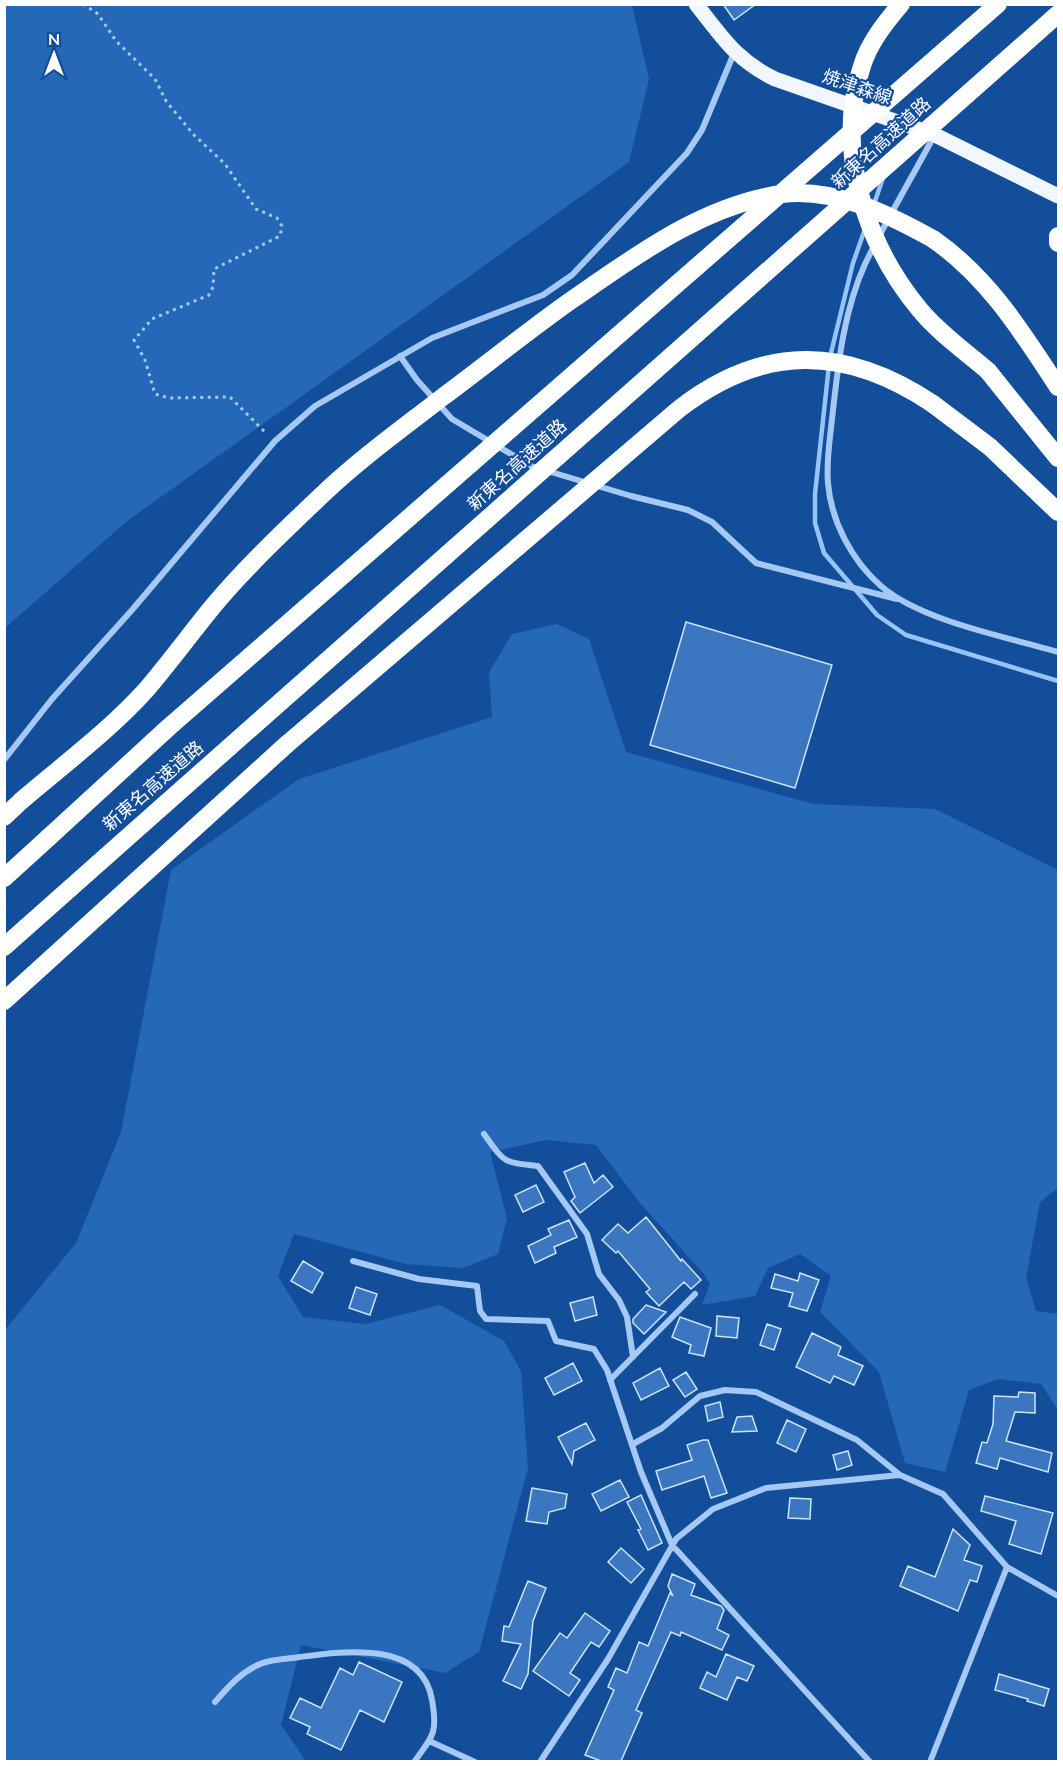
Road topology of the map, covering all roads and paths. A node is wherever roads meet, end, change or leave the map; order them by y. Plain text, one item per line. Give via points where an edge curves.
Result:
1 (83, 4) edge
2 (696, 4) edge
3 (901, 4) edge
4 (998, 4) edge
5 (1059, 14) edge
6 (734, 53) junction
7 (935, 135) junction
8 (1059, 196) edge
9 (1059, 236) edge
10 (1059, 243) edge
11 (400, 356) junction
12 (1059, 387) edge
13 (274, 441) junction
14 (1059, 458) edge
15 (1059, 512) edge
16 (900, 600) junction
17 (1059, 652) edge
18 (4, 760) edge
19 (4, 817) edge
20 (4, 878) edge
21 (4, 947) edge
22 (4, 1001) edge
23 (484, 1134) dead end
24 (353, 1261) dead end
25 (695, 1294) dead end
26 (633, 1357) junction
27 (610, 1380) junction
28 (633, 1444) junction
29 (900, 1475) junction
30 (672, 1545) junction
31 (1007, 1567) junction
32 (1059, 1596) edge
33 (215, 1702) dead end
34 (429, 1740) junction
35 (414, 1761) edge
36 (475, 1761) edge
37 (540, 1761) edge
38 (870, 1761) edge
39 (930, 1761) edge

1 - 13 path via 98,14 116,41 155,79 166,101 225,164 256,209 277,218 282,226 280,236 214,269 209,295 152,319 134,340 145,360 155,394 170,398 230,397
2 - 6 main road, 焼津森線
3 - 14 highway, bridge via 868,51 857,83 852,126 863,207 877,245 910,298 988,372
4 - 20 highway, 新東名高速道路, bridge via 169,726
5 - 21 highway, 新東名高速道路, bridge
6 - 7 main road, 焼津森線 via 751,68 776,79
6 - 11 street via 702,130 687,153 572,275 543,295 432,338
7 - 8 main road, 焼津森線
7 - 16 street via 865,265 851,302 840,349 831,433 828,483 842,534 880,586
9 - 10 highway
11 - 13 street via 315,406
11 - 16 street via 452,419 531,466 688,510 712,522 756,563
12 - 19 highway, bridge via 993,292 958,256 933,239 867,207 816,194 784,194 734,204 687,225 616,269 375,449 216,602 117,719
13 - 18 street
15 - 22 highway, bridge via 990,447 933,404 867,369 816,359 761,366 712,386 679,409 286,745
16 - 17 street via 929,614
23 - 26 street via 502,1159 538,1166 587,1234 599,1274 620,1300 627,1317
24 - 27 street via 419,1279 477,1286 480,1311 486,1319 548,1322 556,1341 594,1349
25 - 26 street
26 - 27 street
27 - 28 street
28 - 29 street via 662,1428 700,1396 725,1390 756,1392 857,1440
28 - 30 street via 640,1472
29 - 30 street via 766,1488 713,1509
29 - 31 street via 943,1494
30 - 37 street via 608,1659
30 - 38 street
31 - 32 street
31 - 39 street
33 - 34 street via 236,1678 262,1663 329,1653 375,1652 404,1660 422,1674 431,1693 435,1717
34 - 35 street
34 - 36 street

